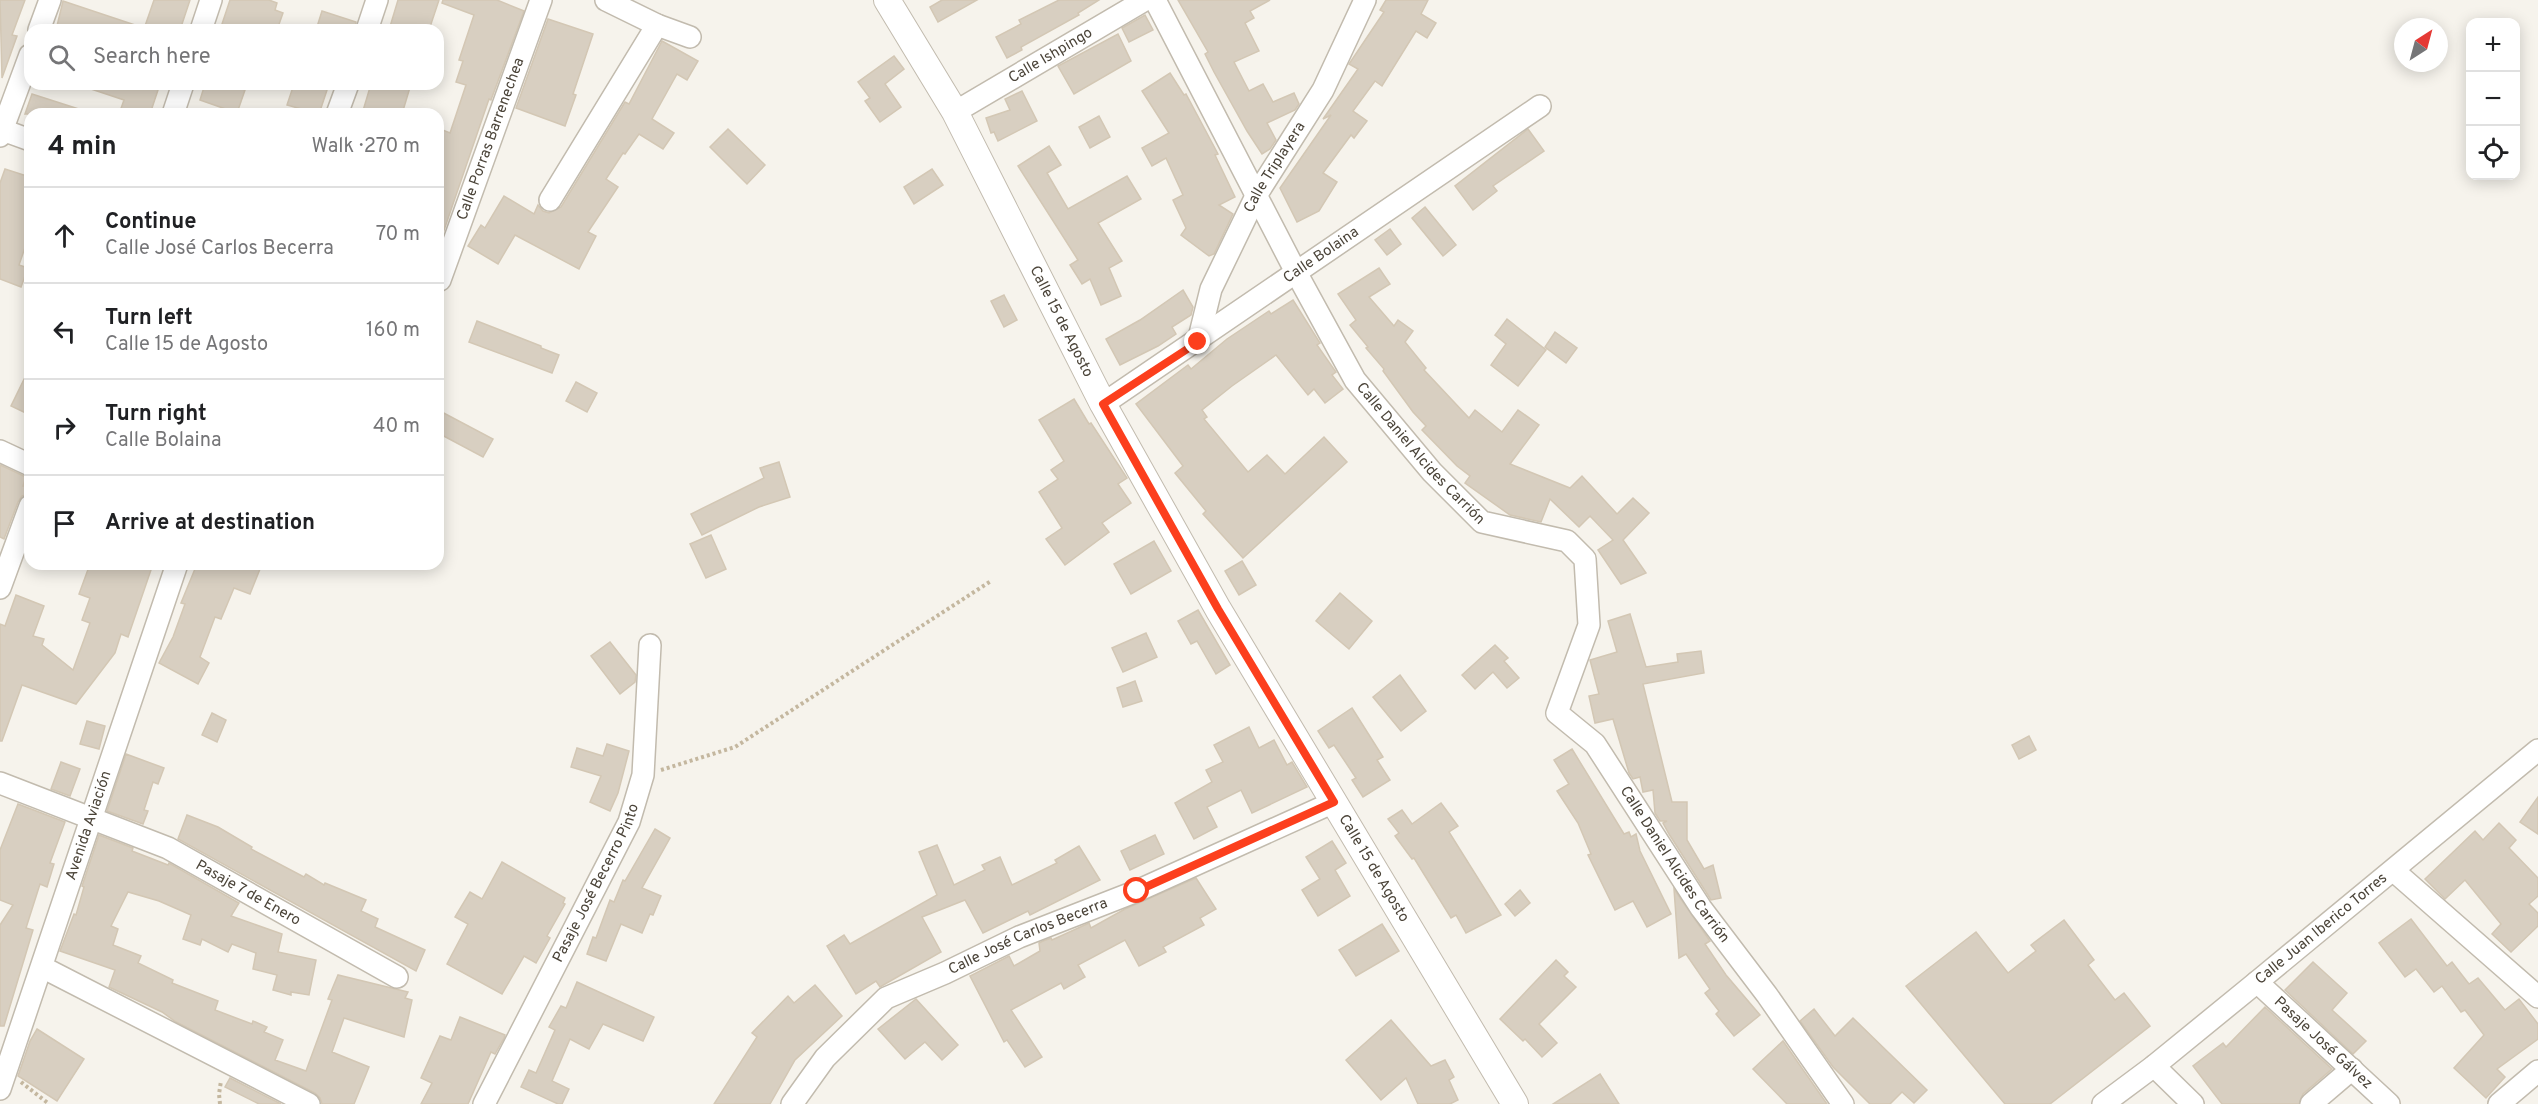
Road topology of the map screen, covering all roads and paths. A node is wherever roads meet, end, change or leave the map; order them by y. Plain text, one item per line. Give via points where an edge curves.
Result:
1 (51, 0) edge
2 (212, 0) edge
3 (377, 0) edge
4 (541, 0) edge
5 (606, 0) edge
6 (887, 0) edge
7 (1145, 0) edge
8 (1155, 0) edge
9 (1365, 0) edge
10 (41, 24) edge
11 (203, 24) edge
12 (369, 24) edge
13 (657, 25) junction
14 (690, 37) dead end
15 (24, 71) edge
16 (181, 90) edge
17 (346, 90) edge
18 (1540, 106) dead end
19 (175, 108) edge
20 (339, 108) edge
21 (955, 112) junction
22 (1, 132) edge
23 (24, 138) edge
24 (1257, 194) junction
25 (550, 200) dead end
26 (444, 266) edge
27 (1297, 273) junction
28 (1198, 342) junction
29 (1103, 404) junction
30 (0, 452) edge
31 (24, 462) edge
32 (24, 522) edge
33 (175, 570) edge
34 (991, 581) dead end
35 (0, 588) edge
36 (650, 645) dead end
37 (2537, 753) edge
38 (643, 775) junction
39 (0, 783) edge
40 (1334, 802) junction
41 (93, 817) junction
42 (2394, 871) junction
43 (42, 967) junction
44 (397, 977) dead end
45 (2257, 982) junction
46 (2538, 997) edge
47 (2154, 1066) junction
48 (2352, 1069) junction
49 (2538, 1071) edge
50 (3, 1079) edge
51 (49, 1104) edge
52 (309, 1104) edge
53 (484, 1104) edge
54 (792, 1104) edge
55 (1515, 1104) edge
56 (1843, 1104) edge
57 (2103, 1104) edge
58 (2193, 1104) edge
59 (2311, 1104) edge
60 (2389, 1104) edge
61 (2499, 1104) edge

1 - 10 street
2 - 11 street
3 - 12 street
4 - 26 street, Calle Porras Barrenechea
5 - 13 street
6 - 21 street, Calle 15 de Agosto
7 - 21 street, Calle Ishpingo
8 - 24 street, Calle Daniel Alcides Carrión
9 - 24 street, Calle Triplayera via 1323,90
13 - 14 street
13 - 25 street
15 - 22 street
16 - 19 street
17 - 20 street
18 - 27 street, Calle Bolaina
21 - 29 street, Calle 15 de Agosto
22 - 23 street
24 - 27 street, Calle Daniel Alcides Carrión
24 - 28 street, Calle Triplayera via 1211,289
27 - 28 street, Calle Bolaina
27 - 56 street, Calle Daniel Alcides Carrión via 1355,380 1432,472 1482,522 1567,541 1585,559 1589,625 1557,713 1595,744 1701,908
28 - 29 street, Calle Bolaina
29 - 40 street, Calle 15 de Agosto via 1218,609
30 - 31 street
32 - 35 street
33 - 41 street, Avenida Aviación
34 - 38 path via 735,747
36 - 38 street, Pasaje José Becerro Pinto
37 - 42 street, Calle Juan Iberico Torres
38 - 53 street, Pasaje José Becerro Pinto via 629,822
39 - 41 street, Pasaje 7 de Enero
40 - 54 street, Calle José Carlos Becerra via 886,998 825,1058
40 - 55 street, Calle 15 de Agosto
41 - 43 street, Avenida Aviación
41 - 44 street, Pasaje 7 de Enero via 168,848
42 - 45 street, Calle Juan Iberico Torres
42 - 46 street
43 - 50 street, Avenida Aviación
43 - 52 street
45 - 47 street, Calle Juan Iberico Torres
45 - 48 street, Pasaje José Gálvez
47 - 57 street, Calle Juan Iberico Torres
47 - 58 street
48 - 59 street
48 - 60 street, Pasaje José Gálvez
49 - 61 street
50 - 51 path

